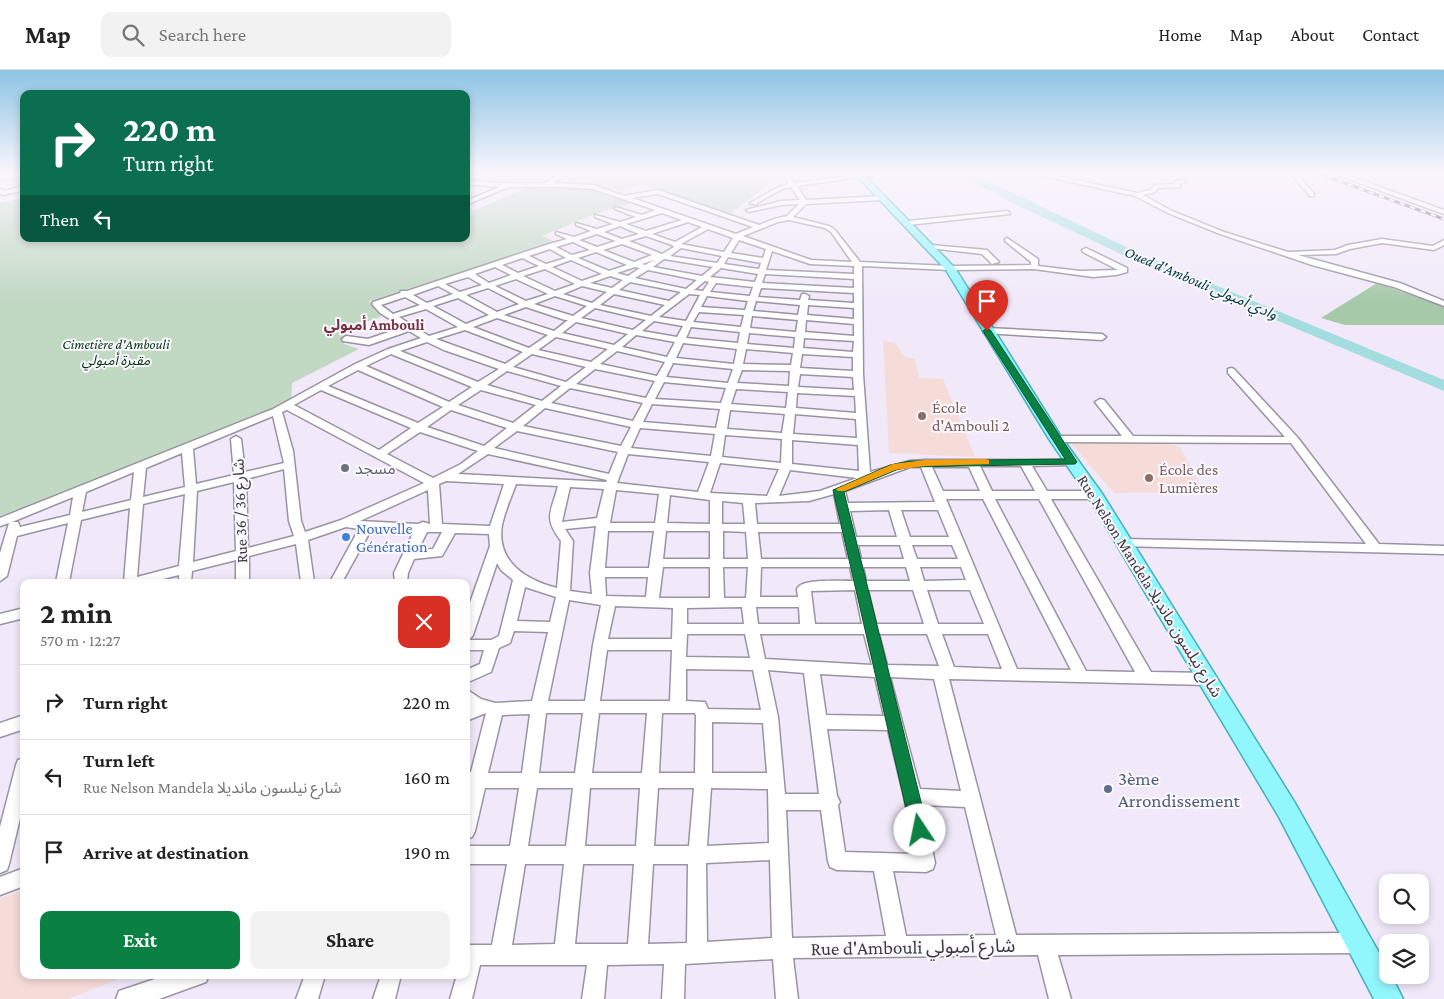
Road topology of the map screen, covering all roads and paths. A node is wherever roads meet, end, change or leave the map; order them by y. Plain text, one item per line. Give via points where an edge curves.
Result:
1 (598, 216) edge
2 (682, 216) edge
3 (727, 216) edge
4 (728, 216) edge
5 (766, 216) edge
6 (901, 216) edge
7 (974, 216) edge
8 (1180, 216) edge
9 (642, 217) edge
10 (789, 218) joint
11 (690, 219) junction
12 (776, 220) junction
13 (908, 223) junction
14 (578, 224) dead end
15 (619, 224) junction
16 (707, 225) junction
17 (668, 227) junction
18 (759, 227) junction
19 (596, 231) junction
20 (558, 233) dead end
21 (646, 234) junction
22 (691, 234) junction
23 (738, 236) junction
24 (573, 239) junction
25 (1007, 240) dead end
26 (623, 242) junction
27 (1444, 242) edge
28 (548, 246) junction
29 (678, 246) junction
30 (931, 247) junction
31 (770, 248) junction
32 (598, 250) junction
33 (1086, 250) dead end
34 (1283, 253) junction
35 (521, 255) junction
36 (726, 255) junction
37 (660, 256) junction
38 (573, 258) junction
39 (765, 261) junction
40 (810, 262) junction
41 (995, 262) dead end
42 (494, 264) junction
43 (858, 264) junction
44 (634, 265) junction
45 (547, 267) junction
46 (718, 267) junction
47 (1034, 267) junction
48 (647, 268) junction
49 (950, 268) junction
50 (761, 272) junction
51 (467, 273) junction
52 (608, 274) junction
53 (808, 274) junction
54 (521, 276) junction
55 (859, 277) junction
56 (629, 279) junction
57 (708, 280) junction
58 (438, 282) junction
59 (582, 284) junction
60 (757, 285) junction
61 (490, 286) junction
62 (806, 288) junction
63 (686, 291) junction
64 (859, 291) junction
65 (613, 292) junction
66 (404, 293) junction
67 (555, 294) junction
68 (704, 294) junction
69 (460, 295) junction
70 (753, 299) junction
71 (804, 302) junction
72 (526, 304) junction
73 (670, 304) junction
74 (1444, 304) edge
75 (594, 305) junction
76 (427, 306) junction
77 (859, 306) junction
78 (696, 309) junction
79 (748, 314) junction
80 (494, 315) junction
81 (392, 317) junction
82 (652, 318) junction
83 (802, 318) junction
84 (574, 319) junction
85 (859, 322) junction
86 (689, 326) junction
87 (465, 327) junction
88 (410, 328) junction
89 (745, 331) junction
90 (987, 331) junction
91 (633, 333) junction
92 (555, 334) junction
93 (800, 335) junction
94 (1102, 337) dead end
95 (426, 338) junction
96 (858, 339) junction
97 (346, 340) dead end
98 (680, 342) junction
99 (614, 348) junction
100 (741, 348) junction
101 (391, 351) junction
102 (530, 351) junction
103 (798, 351) junction
104 (858, 355) junction
105 (670, 360) junction
106 (593, 365) junction
107 (358, 366) junction
108 (738, 366) junction
109 (506, 368) junction
110 (795, 370) junction
111 (1231, 372) dead end
112 (858, 374) junction
113 (661, 379) junction
114 (568, 384) junction
115 (320, 386) junction
116 (479, 386) junction
117 (732, 386) junction
118 (793, 390) junction
119 (859, 393) junction
120 (648, 401) junction
121 (1100, 402) dead end
122 (542, 404) junction
123 (451, 406) junction
124 (725, 407) junction
125 (282, 408) junction
126 (790, 412) junction
127 (860, 416) junction
128 (638, 425) junction
129 (515, 427) junction
130 (420, 428) junction
131 (720, 431) junction
132 (787, 436) junction
133 (236, 439) dead end
134 (1056, 439) junction
135 (1130, 439) junction
136 (1294, 440) junction
137 (862, 442) junction
138 (187, 447) junction
139 (486, 450) junction
140 (625, 450) junction
141 (379, 455) junction
142 (716, 459) junction
143 (972, 462) junction
144 (1024, 462) junction
145 (1072, 462) junction
146 (925, 463) junction
147 (288, 465) junction
148 (786, 466) junction
149 (140, 467) junction
150 (240, 476) junction
151 (869, 476) junction
152 (438, 480) junction
153 (511, 481) junction
154 (612, 482) junction
155 (565, 483) junction
156 (191, 489) junction
157 (838, 490) junction
158 (665, 491) junction
159 (80, 492) junction
160 (703, 495) junction
161 (1044, 495) junction
162 (1095, 495) junction
163 (716, 496) junction
164 (988, 496) junction
165 (749, 499) junction
166 (771, 500) junction
167 (941, 501) junction
168 (138, 503) junction
169 (844, 507) junction
170 (894, 507) junction
171 (17, 516) junction
172 (77, 518) junction
173 (0, 522) edge
174 (345, 523) junction
175 (604, 524) junction
176 (367, 526) junction
177 (430, 526) junction
178 (556, 526) junction
179 (451, 528) junction
180 (660, 528) junction
181 (716, 528) junction
182 (753, 528) junction
183 (495, 530) junction
184 (12, 534) junction
185 (849, 534) junction
186 (301, 538) junction
187 (906, 541) junction
188 (958, 541) junction
189 (1123, 543) junction
190 (496, 547) junction
191 (1376, 549) junction
192 (1444, 550) edge
193 (242, 554) junction
194 (409, 555) junction
195 (856, 562) junction
196 (717, 563) junction
197 (755, 563) junction
198 (913, 564) junction
199 (967, 564) junction
200 (656, 568) junction
201 (186, 569) junction
202 (597, 573) junction
203 (0, 576) edge
204 (520, 578) junction
205 (65, 579) edge
206 (130, 579) edge
207 (148, 579) edge
208 (185, 579) edge
209 (243, 579) edge
210 (308, 579) edge
211 (338, 579) edge
212 (401, 579) edge
213 (976, 585) junction
214 (861, 586) junction
215 (920, 586) junction
216 (562, 596) junction
217 (604, 600) junction
218 (652, 601) junction
219 (718, 602) junction
220 (751, 602) junction
221 (806, 602) junction
222 (680, 603) junction
223 (20, 614) edge
224 (0, 619) edge
225 (470, 623) edge
226 (509, 626) junction
227 (557, 626) junction
228 (932, 628) junction
229 (681, 629) junction
230 (754, 629) junction
231 (808, 629) junction
232 (870, 629) junction
233 (994, 629) junction
234 (680, 644) junction
235 (470, 645) edge
236 (493, 645) junction
237 (600, 645) junction
238 (680, 663) junction
239 (758, 664) junction
240 (811, 666) junction
241 (882, 671) junction
242 (944, 673) junction
243 (470, 675) edge
244 (1012, 675) junction
245 (1082, 677) junction
246 (1146, 677) junction
247 (1208, 679) junction
248 (470, 697) edge
249 (678, 706) junction
250 (539, 707) junction
251 (655, 707) junction
252 (489, 708) junction
253 (592, 708) junction
254 (470, 714) edge
255 (704, 715) junction
256 (770, 717) junction
257 (819, 722) junction
258 (20, 723) edge
259 (895, 723) junction
260 (0, 730) edge
261 (583, 779) junction
262 (472, 780) edge
263 (530, 780) junction
264 (648, 780) junction
265 (774, 780) junction
266 (703, 781) junction
267 (20, 782) edge
268 (470, 797) edge
269 (913, 797) junction
270 (972, 799) junction
271 (776, 802) junction
272 (830, 802) junction
273 (779, 852) junction
274 (518, 854) junction
275 (576, 854) junction
276 (643, 854) junction
277 (470, 855) edge
278 (697, 855) junction
279 (882, 863) junction
280 (0, 864) edge
281 (20, 878) edge
282 (0, 886) edge
283 (1361, 943) junction
284 (1045, 945) junction
285 (898, 946) junction
286 (1009, 946) junction
287 (781, 948) junction
288 (637, 953) junction
289 (564, 954) junction
290 (675, 954) junction
291 (698, 954) junction
292 (470, 955) edge
293 (500, 955) junction
294 (598, 956) junction
295 (188, 979) edge
296 (314, 979) edge
297 (390, 979) edge
298 (465, 979) edge
299 (137, 997) edge
300 (307, 999) edge
301 (384, 999) edge
302 (461, 999) edge
303 (593, 999) edge
304 (673, 999) edge
305 (787, 999) edge
306 (1060, 999) edge
307 (1389, 999) edge

1 - 15 street
2 - 11 street
3 - 16 street
4 - 18 street
5 - 12 street
6 - 13 main road, Rue Nelson Mandela شارع نيلسون مانديلا
7 - 13 street
8 - 34 street
9 - 15 street
10 - 12 street
10 - 43 street via 833,231
11 - 16 street
11 - 17 street
12 - 18 street
13 - 30 main road, Rue Nelson Mandela شارع نيلسون مانديلا
14 - 19 street
15 - 19 street
15 - 21 street
16 - 22 street
16 - 23 street
17 - 21 street
17 - 22 street
18 - 23 street
19 - 24 street
19 - 26 street
20 - 24 street
21 - 26 street
21 - 29 street
22 - 29 street
23 - 31 street
23 - 36 street
24 - 28 street
24 - 32 street
25 - 47 street via 1035,261
26 - 32 street
26 - 37 street
27 - 34 street via 1434,248 1382,241 1348,246 1336,252
28 - 35 street
28 - 38 street
29 - 36 street
29 - 37 street
30 - 41 street via 973,246 987,253
30 - 49 main road, Rue Nelson Mandela شارع نيلسون مانديلا
31 - 39 street
31 - 40 street
32 - 38 street
32 - 44 street
33 - 47 street via 1124,270 1066,273
34 - 74 street via 1398,285
35 - 42 street
35 - 45 street
36 - 39 street
36 - 46 street
37 - 44 street
37 - 46 street
37 - 48 street
38 - 45 street
38 - 52 street
39 - 50 street
40 - 43 street
40 - 53 street
42 - 51 street
42 - 54 street
43 - 49 street
43 - 55 street
44 - 48 street
44 - 52 street
45 - 54 street
45 - 59 street
46 - 50 street
46 - 57 street
47 - 49 street
48 - 56 street
48 - 57 street
49 - 90 main road, Rue Nelson Mandela شارع نيلسون مانديلا
50 - 53 street
50 - 60 street
51 - 58 street
51 - 61 street
52 - 56 street
52 - 59 street
53 - 55 street
53 - 62 street
54 - 61 street
54 - 67 street
55 - 64 street
56 - 63 street
56 - 65 street
57 - 60 street
57 - 63 street
57 - 68 street
58 - 66 street
58 - 69 street
59 - 65 street
59 - 67 street
60 - 62 street
60 - 70 street
61 - 69 street
61 - 72 street
62 - 64 street
62 - 71 street
63 - 68 street
63 - 73 street
64 - 77 street
65 - 73 street
65 - 75 street
66 - 76 street
66 - 81 street via 376,304
67 - 72 street
67 - 75 street
68 - 70 street
68 - 78 street
69 - 76 street
69 - 80 street
70 - 71 street
70 - 79 street
71 - 77 street
71 - 83 street
72 - 80 street
72 - 84 street
73 - 82 street
75 - 82 street
75 - 84 street
76 - 81 street
76 - 87 street
77 - 85 street
78 - 79 street
78 - 86 street
79 - 83 street
79 - 89 street
80 - 87 street
80 - 92 street
81 - 88 street
82 - 86 street
82 - 91 street
83 - 85 street
83 - 93 street
84 - 91 street
84 - 92 street
85 - 96 street
86 - 89 street
86 - 98 street
87 - 95 street
87 - 102 street
88 - 95 street
88 - 97 street via 369,342
89 - 93 street
89 - 100 street
90 - 94 street
90 - 134 main road, Rue Nelson Mandela شارع نيلسون مانديلا
91 - 98 street
91 - 99 street
92 - 99 street
92 - 102 street
93 - 96 street
93 - 103 street
95 - 101 street
95 - 109 street
96 - 104 street
98 - 100 street
98 - 105 street
99 - 105 street
99 - 106 street
100 - 103 street
100 - 108 street
101 - 107 street
101 - 116 street
102 - 106 street
102 - 109 street
103 - 104 street
103 - 110 street
104 - 112 street
105 - 108 street
105 - 113 street
106 - 113 street
106 - 114 street
107 - 115 street
107 - 123 street
108 - 110 street
108 - 117 street
109 - 114 street
109 - 116 street
110 - 112 street
110 - 118 street
111 - 136 street
112 - 119 street
113 - 117 street
113 - 120 street
114 - 120 street
114 - 122 street
115 - 125 street
115 - 130 street
116 - 122 street
116 - 123 street
117 - 118 street
117 - 124 street
118 - 119 street
118 - 126 street
119 - 127 street
120 - 124 street
120 - 128 street
121 - 135 street
122 - 128 street
122 - 129 street
123 - 129 street
123 - 130 street
124 - 126 street
124 - 131 street
125 - 138 street
125 - 141 street
125 - 147 street
126 - 127 street
126 - 132 street
127 - 137 street
128 - 131 street
128 - 140 street
129 - 139 street
129 - 140 street
130 - 139 street
130 - 141 street
131 - 132 street
131 - 142 street
132 - 137 street
132 - 148 street
133 - 150 street, Rue 36 / شارع 36
134 - 135 street
134 - 145 main road, Rue Nelson Mandela شارع نيلسون مانديلا
135 - 136 street
136 - 191 street
137 - 151 street
138 - 149 street
138 - 156 street
139 - 152 street
139 - 154 street
140 - 142 street
140 - 154 street
141 - 152 street
142 - 148 street
142 - 160 street
143 - 144 street
143 - 146 street
143 - 164 street
144 - 145 street
144 - 161 street
145 - 162 main road, Rue Nelson Mandela شارع نيلسون مانديلا
146 - 151 street via 893,467
146 - 167 street
147 - 150 street
147 - 186 street via 295,521
148 - 151 street
148 - 166 street
149 - 159 street
149 - 168 street
150 - 156 street
150 - 193 street, Rue 36 / شارع 36
151 - 157 street
152 - 153 street
152 - 174 street
152 - 177 street
153 - 155 street
153 - 183 street
154 - 155 street
154 - 158 street
154 - 175 street
155 - 178 street via 555,518
156 - 168 street
156 - 201 street
157 - 166 street
157 - 169 street
158 - 160 street
158 - 180 street
159 - 171 street
159 - 172 street
160 - 163 street
161 - 162 street
161 - 164 street
161 - 246 street
162 - 189 main road, Rue Nelson Mandela شارع نيلسون مانديلا
163 - 165 street
163 - 181 street
164 - 167 street
164 - 245 street
165 - 166 street
165 - 182 street
167 - 170 street
167 - 188 street
168 - 172 street
168 - 206 street
169 - 170 street
169 - 185 street
170 - 187 street
171 - 173 street
171 - 184 street
172 - 184 street
172 - 205 street
174 - 176 street
174 - 186 street
175 - 178 street
175 - 180 street
175 - 202 street
176 - 177 street
176 - 211 street
177 - 179 street
177 - 194 street
178 - 216 street via 567,541
179 - 183 street
179 - 194 street via 437,553
180 - 181 street
180 - 200 street
181 - 182 street
181 - 196 street
182 - 185 street
182 - 197 street
183 - 190 street
184 - 203 street
185 - 187 street
185 - 195 street
186 - 193 street
186 - 210 street
187 - 188 street
187 - 198 street
188 - 199 street
189 - 191 street
189 - 247 main road, Rue Nelson Mandela شارع نيلسون مانديلا
190 - 204 street via 506,567
190 - 225 street
191 - 192 street
193 - 201 street
193 - 209 street, Rue 36 / شارع 36
194 - 212 street
195 - 197 street
195 - 198 street
195 - 214 street
196 - 197 street
196 - 200 street
196 - 219 street
197 - 220 street
198 - 199 street
198 - 215 street
199 - 213 street
200 - 202 street
200 - 218 street
201 - 207 street
201 - 208 street
202 - 217 street
204 - 216 street
204 - 226 street
213 - 215 street
213 - 233 street
214 - 215 street
214 - 221 street via 809,586 804,589
214 - 232 street
215 - 228 street
216 - 217 street
216 - 227 street
217 - 218 street
217 - 237 street
218 - 222 street
219 - 220 street
219 - 222 street
220 - 221 street
220 - 230 street
221 - 231 street
222 - 229 street
223 - 224 street
226 - 227 street
226 - 236 street via 505,639
227 - 250 street
228 - 232 street
228 - 233 street
228 - 242 street
229 - 230 street
229 - 234 street
230 - 231 street
230 - 239 street
231 - 232 street
232 - 241 street
233 - 244 street
234 - 237 street
234 - 238 street
235 - 236 street
236 - 243 street via 486,668
237 - 253 street
238 - 239 street
238 - 249 street
239 - 240 street
239 - 256 street
240 - 241 street
240 - 257 street
241 - 242 street
241 - 259 street
242 - 244 street
242 - 270 street
244 - 245 street
245 - 246 street
246 - 247 street
247 - 283 main road, Rue Nelson Mandela شارع نيلسون مانديلا via 1287,810
248 - 252 street
249 - 251 street
249 - 255 street via 697,706
250 - 252 street
250 - 253 street
250 - 263 street
251 - 253 street
251 - 264 street
252 - 254 street
252 - 262 street
253 - 261 street
255 - 256 street
255 - 266 street
256 - 265 street
257 - 259 street
257 - 272 street
258 - 260 street
259 - 269 street
261 - 263 street
261 - 264 street
261 - 275 street
262 - 263 street
262 - 268 street
263 - 274 street
264 - 266 street
264 - 276 street
265 - 266 street
265 - 271 street
266 - 278 street
267 - 280 street
269 - 270 street
269 - 279 street via 926,863
270 - 286 street
271 - 272 street
271 - 273 street
272 - 279 street via 837,861
273 - 278 street
273 - 287 street
274 - 275 street
274 - 277 street
274 - 293 street
275 - 276 street
275 - 289 street
276 - 278 street
276 - 288 street
278 - 291 street
279 - 285 street
281 - 282 street
283 - 284 street, Rue d'Ambouli شارع أمبولي
283 - 307 main road, Rue Nelson Mandela شارع نيلسون مانديلا
284 - 286 street, Rue d'Ambouli شارع أمبولي
284 - 306 street
285 - 286 street, Rue d'Ambouli شارع أمبولي
285 - 287 street, Rue d'Ambouli شارع أمبولي
287 - 291 street, Rue d'Ambouli شارع أمبولي
287 - 305 street
288 - 290 street, Rue d'Ambouli شارع أمبولي
288 - 294 street, Rue d'Ambouli شارع أمبولي
289 - 293 street, Rue d'Ambouli شارع أمبولي
289 - 294 street, Rue d'Ambouli شارع أمبولي
290 - 291 street, Rue d'Ambouli شارع أمبولي
290 - 304 street
292 - 293 street, Rue d'Ambouli شارع أمبولي
294 - 303 street
295 - 299 street
296 - 300 street
297 - 301 street
298 - 302 street

